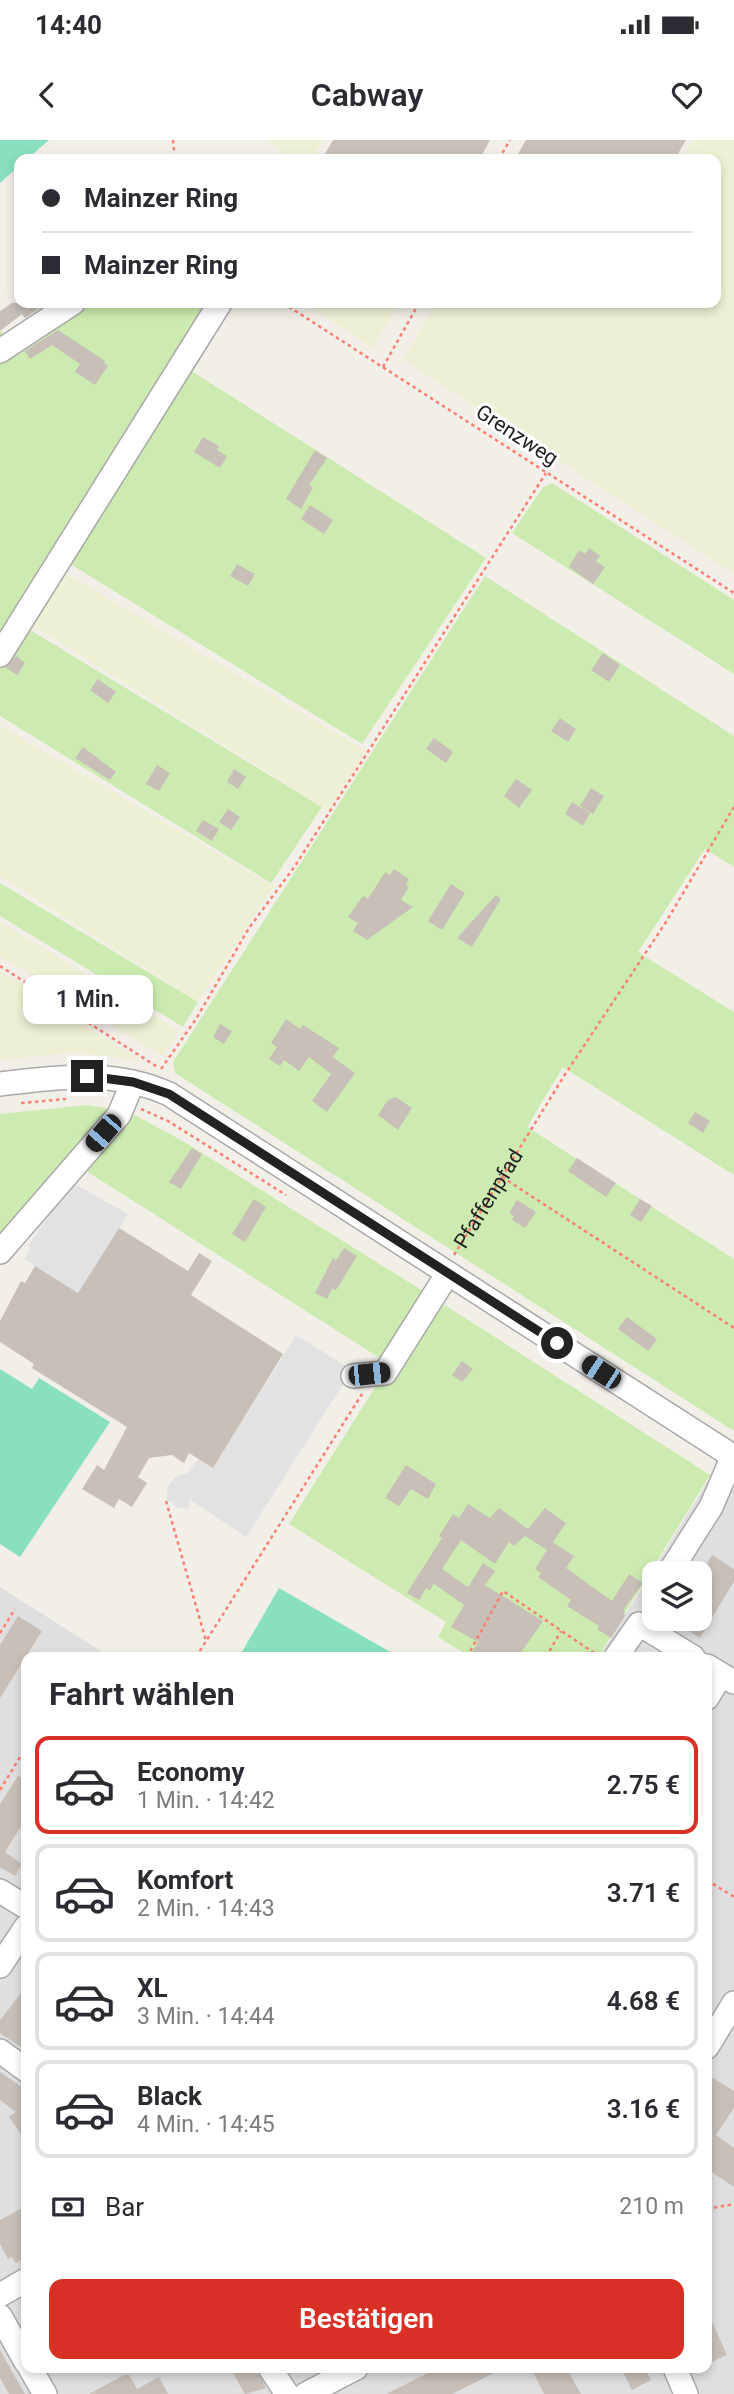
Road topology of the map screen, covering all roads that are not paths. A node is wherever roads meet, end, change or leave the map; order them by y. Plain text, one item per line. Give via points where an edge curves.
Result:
1 (65, 308) edge
2 (217, 308) edge
3 (0, 351) edge
4 (0, 655) edge
5 (0, 1084) edge
6 (130, 1092) junction
7 (0, 1252) edge
8 (448, 1273) junction
9 (353, 1376) dead end
10 (733, 1457) edge
11 (676, 1561) edge
12 (620, 1652) edge
13 (685, 1652) edge
14 (721, 1674) edge
15 (712, 1689) edge
16 (0, 1891) edge
17 (21, 1904) edge
18 (21, 1934) edge
19 (0, 1966) edge
20 (732, 2009) edge
21 (712, 2039) edge
22 (0, 2050) edge
23 (21, 2066) edge
24 (21, 2283) edge
25 (0, 2295) edge
26 (0, 2316) edge
27 (21, 2353) edge
28 (33, 2373) edge
29 (274, 2373) edge
30 (346, 2373) edge
31 (677, 2373) edge
32 (45, 2394) edge
33 (287, 2394) edge
34 (306, 2394) edge
35 (686, 2394) edge

1 - 3 street
2 - 4 street
5 - 6 street via 87,1076
6 - 7 street via 119,1115
6 - 8 street via 158,1079
8 - 9 street, Pfaffenpfad via 385,1373
8 - 10 street
10 - 11 street via 710,1507
12 - 13 street via 639,1624
14 - 15 street
16 - 17 street
18 - 19 street
20 - 21 street
22 - 23 street
24 - 25 street
26 - 27 street
28 - 32 street
29 - 33 street
30 - 34 street
31 - 35 street

